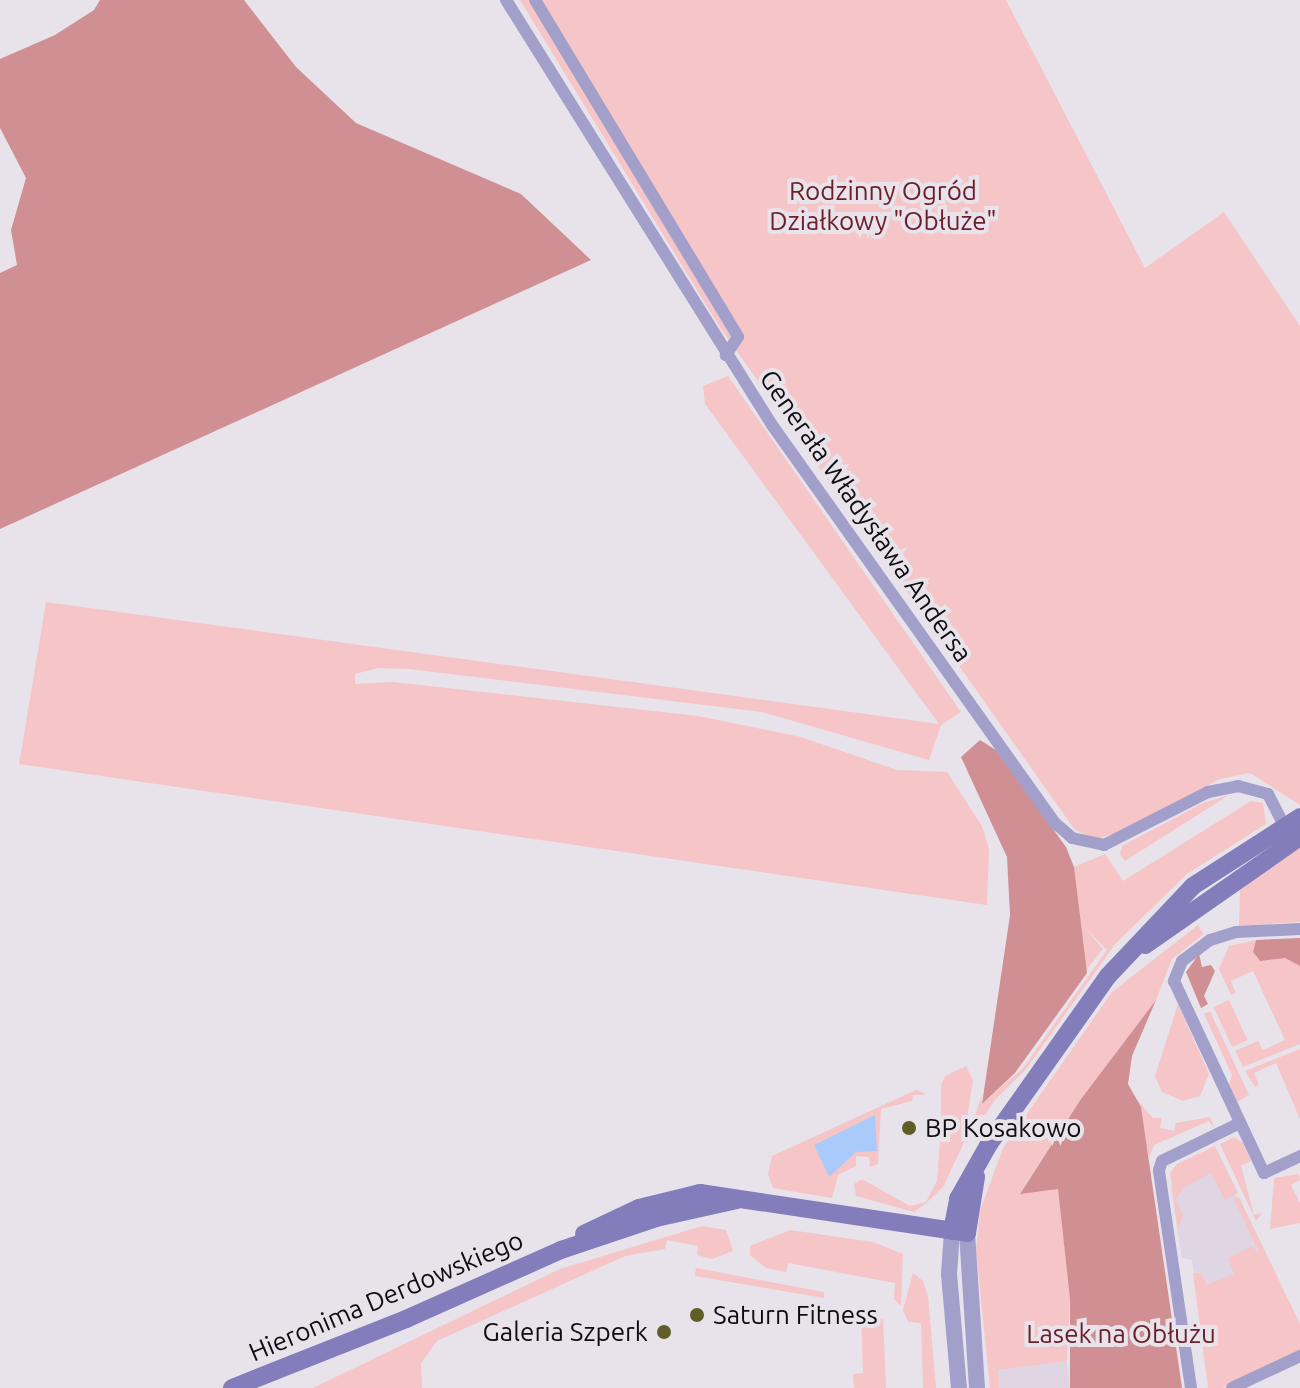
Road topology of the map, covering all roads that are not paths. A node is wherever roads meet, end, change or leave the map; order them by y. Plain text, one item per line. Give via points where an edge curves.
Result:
1 (506, 0) edge
2 (535, 0) edge
3 (726, 355) junction
4 (1295, 830) edge
5 (1300, 929) edge
6 (1240, 1123) junction
7 (1300, 1156) edge
8 (960, 1232) junction
9 (1300, 1356) edge
10 (232, 1388) edge
11 (959, 1388) edge
12 (977, 1388) edge
13 (1191, 1388) edge
14 (1232, 1388) edge

1 - 3 street, Generała Władysława Andersa
2 - 3 street via 738,337
3 - 4 street, Generała Władysława Andersa via 1065,833 1104,845 1208,792 1238,786 1268,794
4 - 8 main road via 1193,915 1128,955 1096,991 977,1170
5 - 6 street via 1236,932 1210,940 1182,961 1174,981
6 - 7 street via 1264,1173
6 - 13 street via 1162,1161 1159,1170
8 - 10 main road, Hieronima Derdowskiego via 700,1193 594,1227 561,1250
8 - 11 street via 949,1274
8 - 12 street
9 - 14 street

